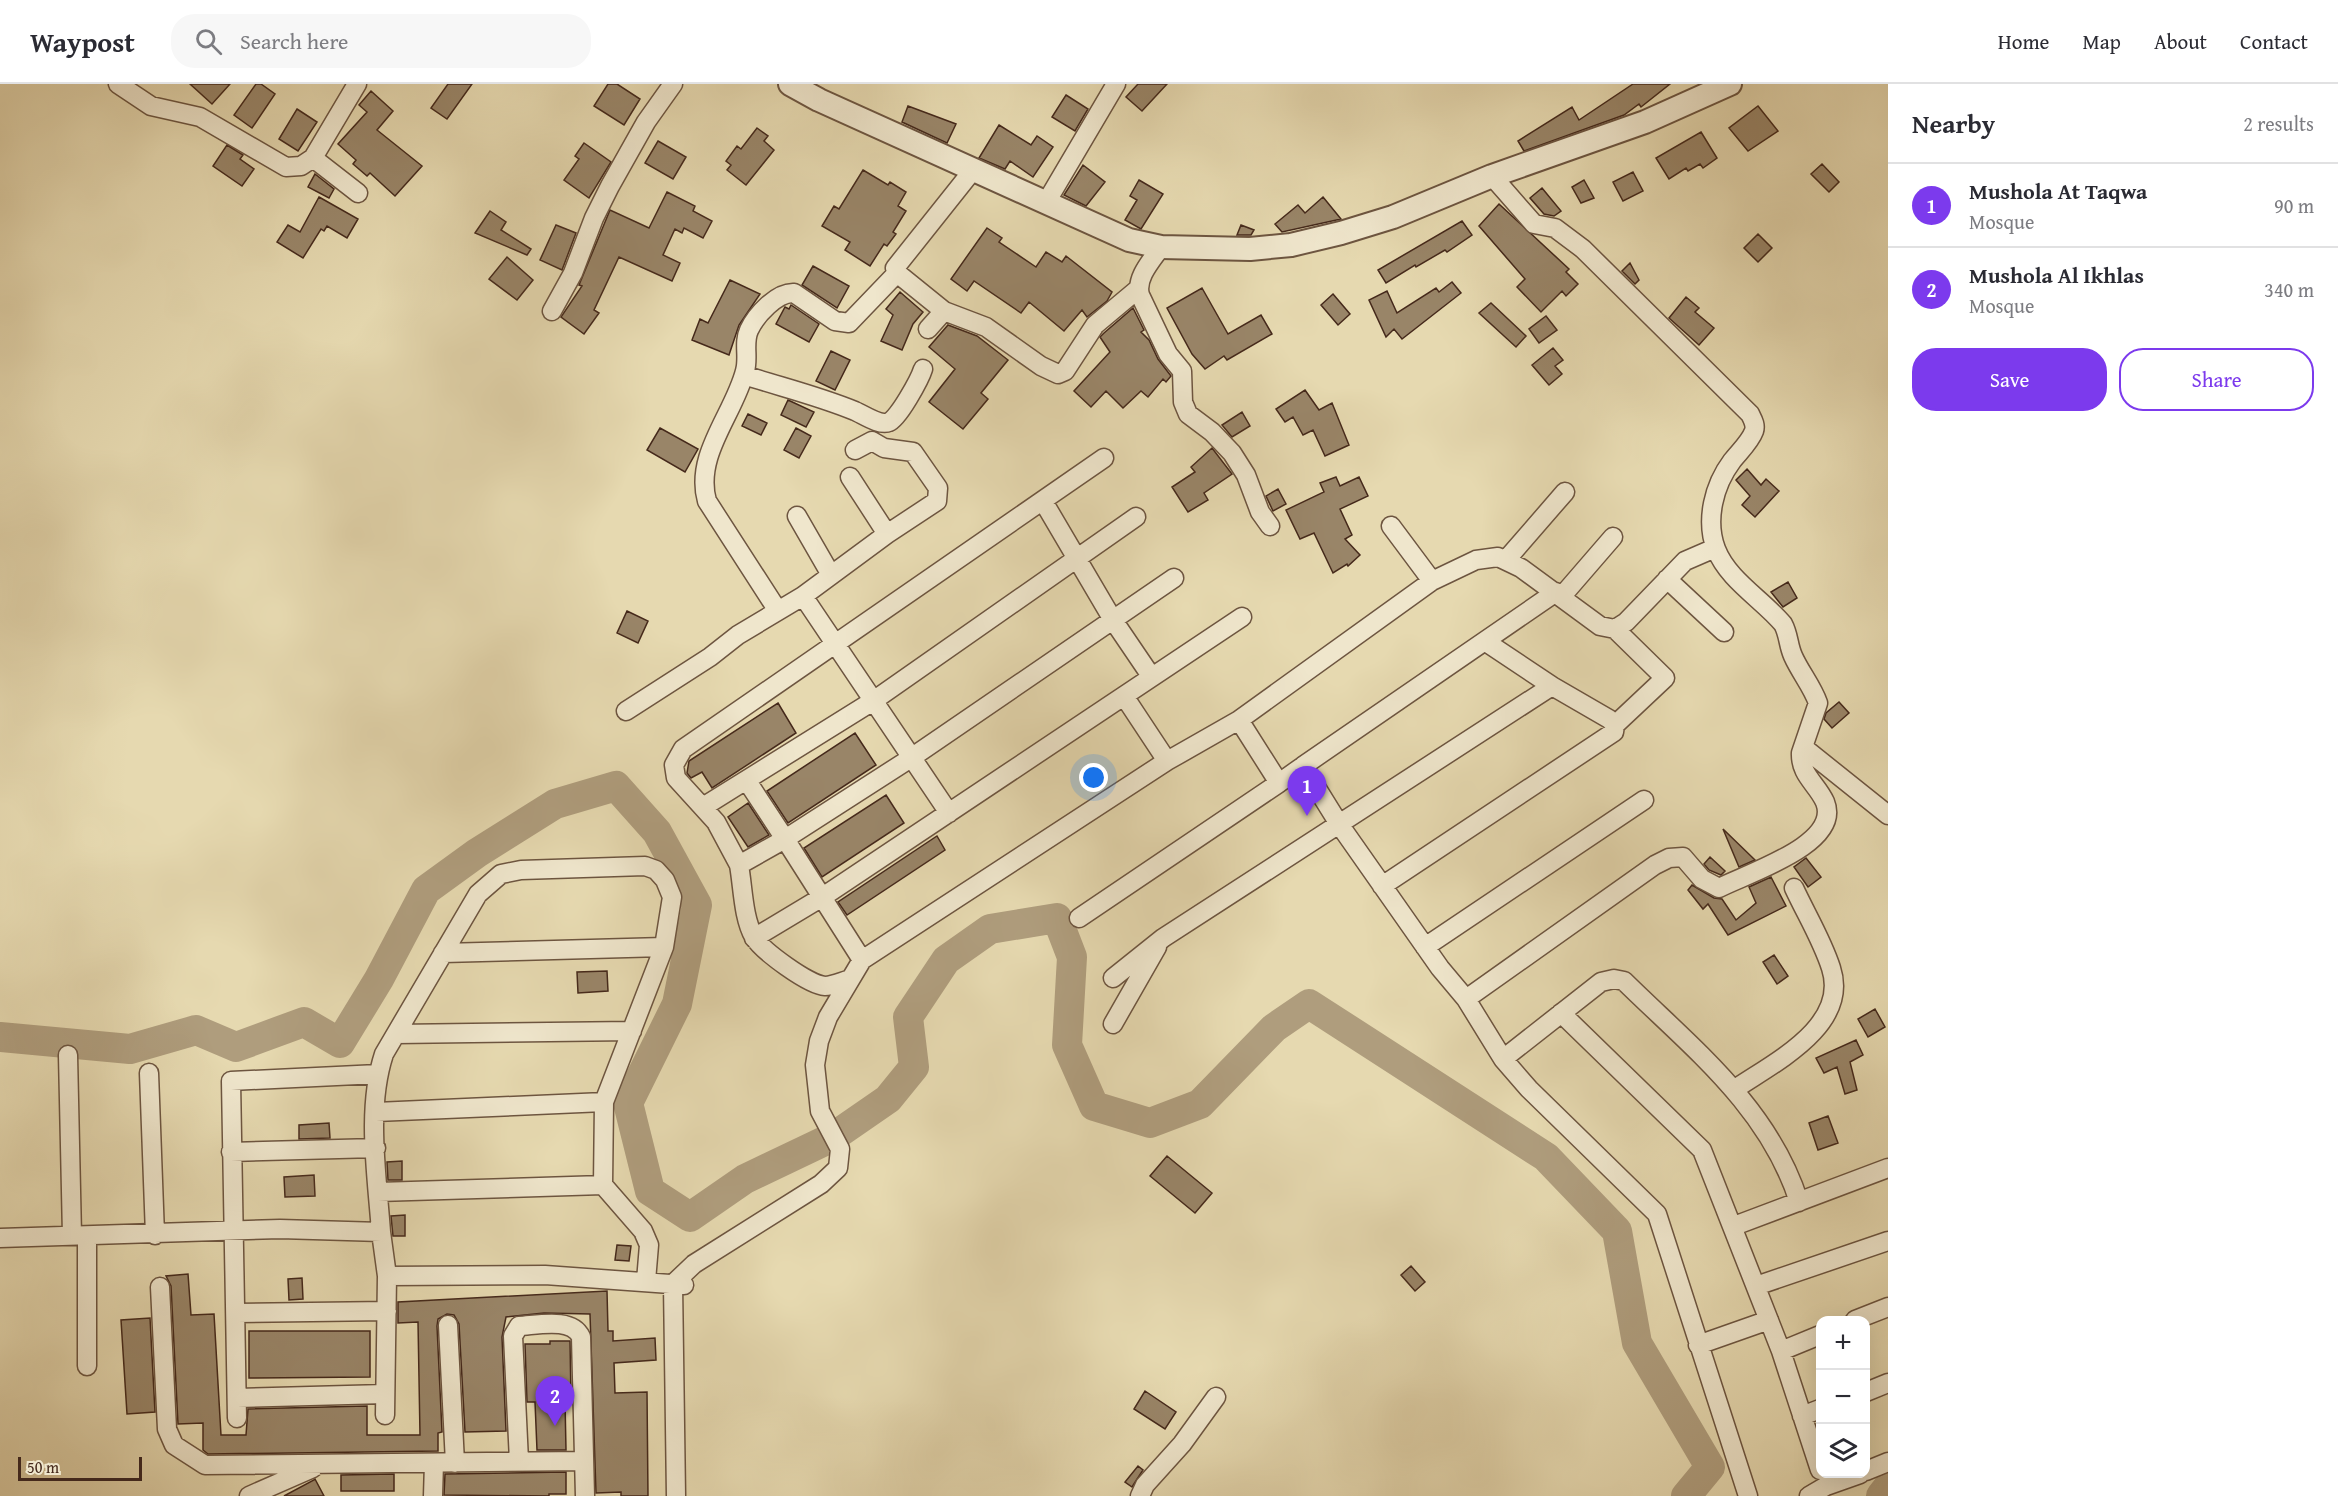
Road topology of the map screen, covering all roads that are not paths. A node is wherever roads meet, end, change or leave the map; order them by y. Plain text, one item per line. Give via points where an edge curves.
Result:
1 (118, 84) edge
2 (357, 84) edge
3 (673, 84) edge
4 (790, 84) edge
5 (1116, 84) edge
6 (1730, 84) edge
7 (313, 158) junction
8 (973, 170) junction
9 (1492, 176) junction
10 (358, 193) dead end
11 (1047, 201) junction
12 (1161, 247) junction
13 (897, 273) junction
14 (1138, 289) junction
15 (944, 310) junction
16 (552, 311) dead end
17 (928, 329) dead end
18 (923, 369) dead end
19 (744, 375) junction
20 (855, 450) dead end
21 (1104, 458) dead end
22 (850, 477) dead end
23 (1565, 492) dead end
24 (1043, 501) junction
25 (797, 516) dead end
26 (1136, 517) dead end
27 (1270, 526) dead end
28 (1391, 526) dead end
29 (887, 534) junction
30 (1613, 537) dead end
31 (1715, 548) junction
32 (1075, 558) junction
33 (1506, 560) junction
34 (831, 575) junction
35 (1174, 578) dead end
36 (1667, 579) junction
37 (1432, 581) junction
38 (1559, 594) junction
39 (803, 596) junction
40 (778, 611) junction
41 (1242, 617) dead end
42 (1113, 620) junction
43 (1615, 629) junction
44 (1724, 632) dead end
45 (1486, 642) junction
46 (834, 644) junction
47 (1150, 676) junction
48 (1552, 686) junction
49 (1124, 696) junction
50 (873, 701) junction
51 (626, 711) dead end
52 (1239, 720) junction
53 (1616, 725) junction
54 (1803, 747) junction
55 (911, 758) junction
56 (1167, 761) junction
57 (1303, 766) junction
58 (747, 781) junction
59 (1279, 783) junction
60 (1644, 800) dead end
61 (703, 807) junction
62 (949, 813) junction
63 (1888, 815) edge
64 (1339, 824) junction
65 (785, 838) junction
66 (739, 865) junction
67 (1382, 886) junction
68 (1794, 888) dead end
69 (824, 896) junction
70 (1079, 918) dead end
71 (754, 938) junction
72 (1162, 938) junction
73 (1425, 946) junction
74 (663, 947) junction
75 (443, 953) junction
76 (862, 960) junction
77 (1113, 978) dead end
78 (848, 980) junction
79 (1466, 999) junction
80 (1561, 1013) junction
81 (1113, 1024) dead end
82 (632, 1031) junction
83 (396, 1034) junction
84 (69, 1055) dead end
85 (1503, 1059) junction
86 (149, 1073) dead end
87 (378, 1074) junction
88 (1735, 1089) junction
89 (604, 1102) junction
90 (376, 1112) junction
91 (376, 1148) junction
92 (231, 1152) junction
93 (1888, 1168) edge
94 (603, 1185) junction
95 (378, 1192) junction
96 (1799, 1202) junction
97 (1734, 1226) junction
98 (232, 1231) junction
99 (381, 1232) junction
100 (154, 1235) junction
101 (79, 1236) junction
102 (0, 1238) edge
103 (1888, 1241) edge
104 (387, 1276) junction
105 (646, 1281) junction
106 (680, 1281) junction
107 (1756, 1286) junction
108 (160, 1287) dead end
109 (1888, 1307) edge
110 (387, 1311) junction
111 (237, 1313) junction
112 (1865, 1316) edge
113 (1768, 1320) junction
114 (448, 1324) dead end
115 (1816, 1337) edge
116 (1698, 1345) junction
117 (1781, 1351) junction
118 (87, 1366) dead end
119 (1888, 1383) edge
120 (1870, 1390) edge
121 (385, 1394) junction
122 (1216, 1397) dead end
123 (237, 1398) junction
124 (1816, 1411) edge
125 (385, 1415) dead end
126 (1802, 1416) junction
127 (237, 1418) dead end
128 (1816, 1457) edge
129 (519, 1461) junction
130 (584, 1461) junction
131 (1888, 1462) edge
132 (434, 1463) junction
133 (455, 1463) junction
134 (321, 1464) junction
135 (1870, 1470) edge
136 (1822, 1478) edge
137 (249, 1496) edge
138 (433, 1496) edge
139 (585, 1496) edge
140 (676, 1496) edge
141 (687, 1496) edge
142 (1140, 1496) edge
143 (1748, 1496) edge
144 (1809, 1496) edge

1 - 7 street via 151,106 200,117 286,167 302,166
2 - 7 street
3 - 16 street via 646,122 610,186
4 - 8 street
5 - 11 street
6 - 9 street via 1645,122
7 - 10 street
8 - 11 street
8 - 13 street via 897,262
9 - 12 street via 1393,217 1291,245 1229,249
9 - 31 street via 1534,224 1555,228 1584,249 1755,422 1754,431 1727,468 1711,510
11 - 12 street via 1129,240
12 - 14 street
13 - 15 street
13 - 19 street via 860,314 844,324 794,293 779,297 750,328
14 - 15 street via 1095,325 1065,370 1058,374 986,327
14 - 27 street via 1168,354 1182,371 1184,408 1232,453
15 - 17 street
18 - 19 street via 915,390 889,423
19 - 40 street via 705,464 702,485 707,501
20 - 29 street via 872,441 884,448 913,452 938,488 937,501
21 - 24 street
22 - 29 street
23 - 33 street
24 - 32 street
24 - 46 street
25 - 34 street
26 - 32 street
28 - 37 street
29 - 34 street
30 - 38 street
31 - 36 street via 1685,561
31 - 54 street via 1730,572 1789,634 1793,656 1818,702
32 - 42 street
32 - 50 street
33 - 37 street via 1476,560
33 - 38 street
34 - 39 street
35 - 42 street
36 - 43 street
36 - 44 street
37 - 52 street
38 - 43 street via 1600,626
38 - 45 street
39 - 40 street
39 - 46 street
40 - 51 street
41 - 47 street
42 - 47 street
42 - 55 street
43 - 53 street via 1665,678
45 - 48 street
45 - 57 street
46 - 50 street
46 - 61 street via 683,749 674,765 676,778
47 - 49 street
48 - 53 street
48 - 64 street
49 - 56 street
49 - 62 street
50 - 55 street
50 - 58 street
52 - 56 street
52 - 59 street
53 - 67 street via 1609,738
54 - 63 street
54 - 79 street via 1804,771 1824,799 1828,812 1827,823 1806,846 1719,888 1702,879 1683,857 1669,858
55 - 62 street
55 - 65 street
56 - 76 street
57 - 59 street
57 - 64 street
58 - 61 street
58 - 65 street
59 - 70 street
60 - 73 street
61 - 66 street via 716,822
62 - 69 street
64 - 67 street
64 - 72 street
65 - 66 street
65 - 69 street
66 - 71 street
67 - 73 street
68 - 88 street via 1832,969 1832,997 1812,1036
69 - 71 street
69 - 76 street
71 - 78 street via 816,984 827,986
72 - 77 street
72 - 81 street
73 - 79 street
74 - 75 street
74 - 75 street via 672,897 665,880 656,870 645,866 501,874 478,894
74 - 82 street
75 - 83 street
76 - 78 street
78 - 106 street via 828,1017 815,1065 820,1111 840,1149 838,1168 831,1177
79 - 85 street
80 - 85 street
80 - 88 street via 1601,982 1624,981
80 - 97 street via 1702,1150
82 - 83 street
82 - 89 street
83 - 87 street
84 - 101 street
85 - 116 street via 1657,1214
86 - 100 street
87 - 90 street
87 - 92 street via 231,1082
88 - 96 street via 1770,1136
89 - 90 street
89 - 94 street
90 - 91 street
91 - 92 street
91 - 95 street
92 - 98 street
93 - 96 street
94 - 95 street
94 - 105 street via 643,1232 649,1245
95 - 99 street
96 - 97 street
97 - 107 street
98 - 99 street
98 - 100 street
98 - 111 street
99 - 104 street
100 - 101 street
101 - 102 street
101 - 118 street
103 - 107 street
104 - 105 street via 545,1275
104 - 110 street
105 - 106 street
106 - 140 street
106 - 141 street
107 - 113 street
108 - 134 street via 167,1429 174,1445 205,1465
109 - 112 street
110 - 111 street
110 - 121 street
111 - 123 street
113 - 116 street
113 - 117 street
114 - 133 street
115 - 117 street
116 - 143 street
117 - 126 street
119 - 120 street
121 - 123 street
121 - 125 street
122 - 142 street
123 - 127 street
124 - 126 street
126 - 128 street
129 - 130 street
129 - 130 street via 515,1330 519,1326 570,1325 578,1329 581,1337
129 - 133 street
130 - 139 street
131 - 135 street
132 - 133 street
132 - 134 street
132 - 138 street
134 - 137 street
136 - 144 street

